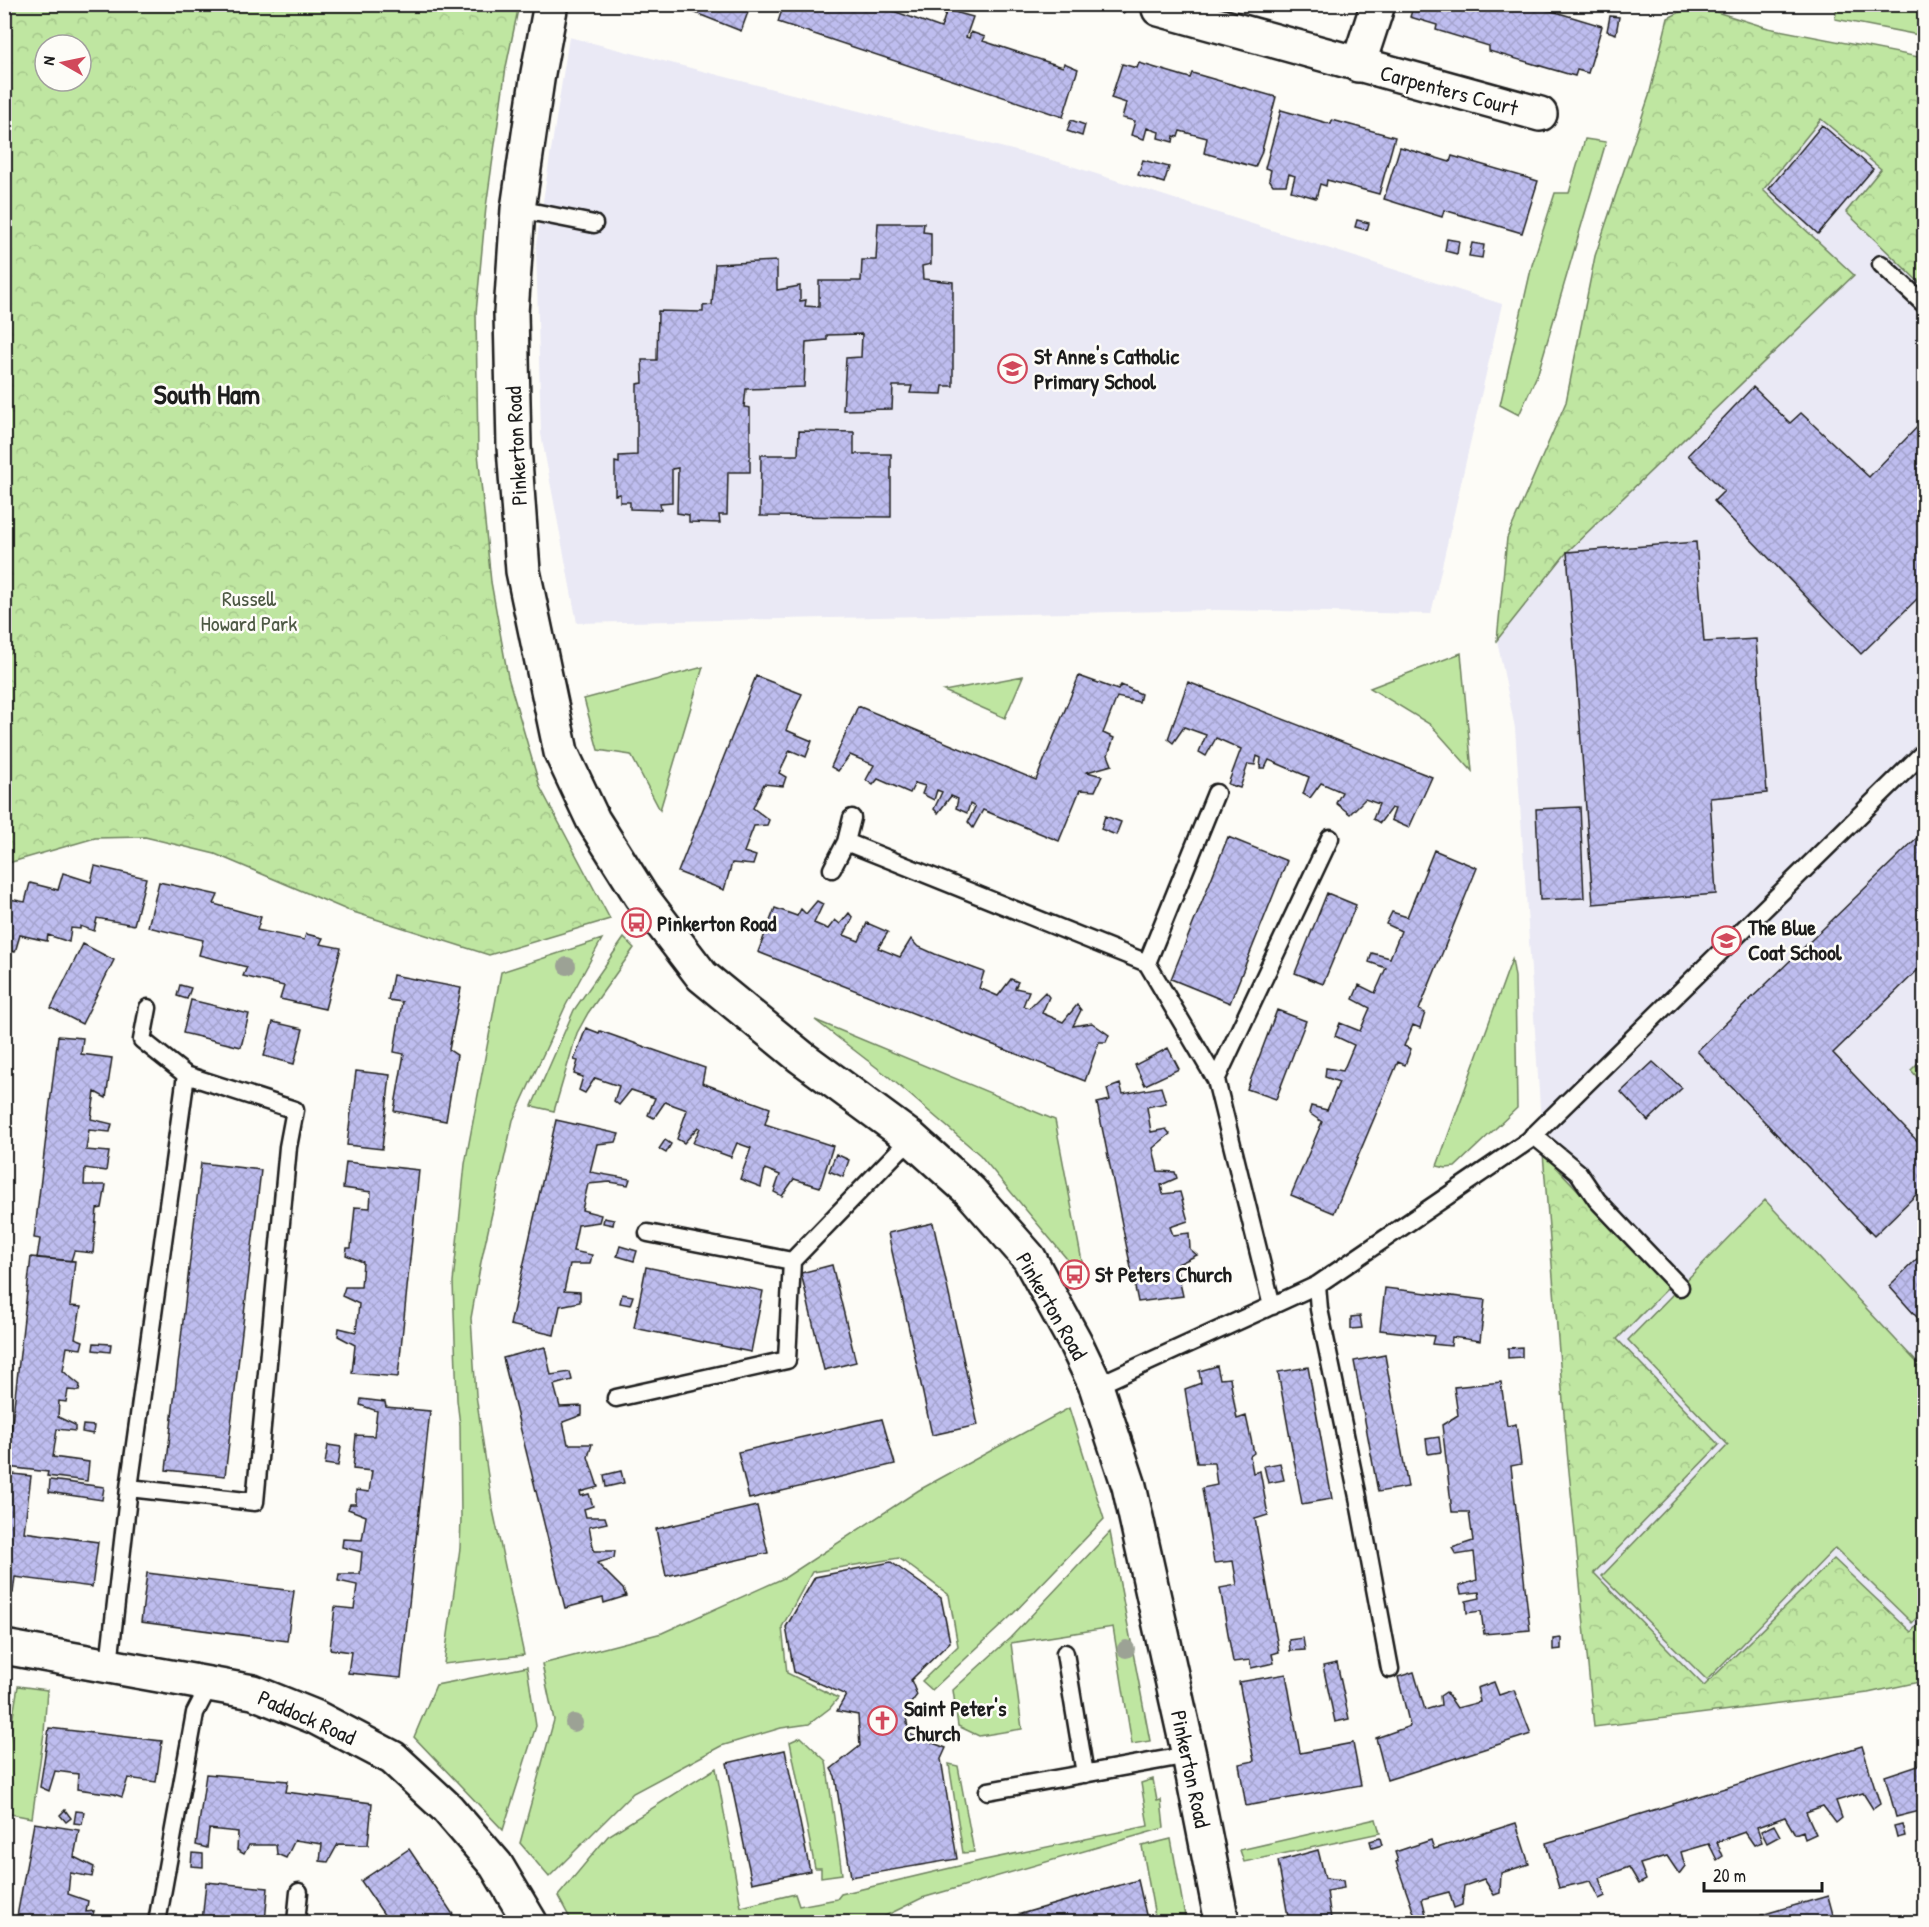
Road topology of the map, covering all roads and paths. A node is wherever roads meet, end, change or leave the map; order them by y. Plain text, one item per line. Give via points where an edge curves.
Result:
1 (551, 4) edge
2 (1378, 4) edge
3 (1159, 9) dead end
4 (1358, 65) junction
5 (1540, 114) dead end
6 (518, 209) junction
7 (594, 224) dead end
8 (1881, 264) dead end
9 (1924, 304) edge
10 (1924, 752) edge
11 (1216, 793) dead end
12 (852, 818) dead end
13 (1330, 838) dead end
14 (846, 842) junction
15 (832, 869) dead end
16 (1147, 963) junction
17 (148, 1008) dead end
18 (186, 1075) junction
19 (1216, 1080) junction
20 (1533, 1135) junction
21 (911, 1138) junction
22 (648, 1233) dead end
23 (792, 1261) junction
24 (1317, 1285) junction
25 (1680, 1287) dead end
26 (1272, 1306) junction
27 (1096, 1386) junction
28 (616, 1398) dead end
29 (129, 1488) junction
30 (4, 1647) edge
31 (1065, 1653) dead end
32 (110, 1664) junction
33 (1390, 1669) dead end
34 (210, 1684) junction
35 (1189, 1755) junction
36 (1085, 1774) junction
37 (988, 1791) dead end
38 (299, 1892) dead end
39 (157, 1923) edge
40 (296, 1923) edge
41 (530, 1923) edge
42 (1222, 1923) edge

1 - 6 street, Pinkerton Road
2 - 4 street, Carpenters Court
3 - 4 street, Carpenters Court
4 - 5 street, Carpenters Court
6 - 7 lane
6 - 21 street, Pinkerton Road via 511,313 521,538 525,583 561,752 593,820 640,896 702,976 801,1057
8 - 9 lane
10 - 20 lane
11 - 16 lane
12 - 14 lane
13 - 19 lane
14 - 15 lane
14 - 16 lane
16 - 19 lane
17 - 18 lane via 142,1040
18 - 29 lane
18 - 29 lane via 295,1110 288,1148 255,1502
19 - 26 lane
20 - 24 lane
20 - 25 lane via 1578,1172 1597,1200
21 - 23 lane
21 - 27 street, Pinkerton Road via 970,1191 1029,1258
22 - 23 lane
23 - 28 lane via 787,1360
24 - 26 lane
24 - 33 lane
26 - 27 lane
27 - 35 street, Pinkerton Road via 1129,1486
29 - 32 lane
30 - 32 street, Paddock Road
31 - 36 lane
32 - 34 street, Paddock Road
34 - 39 lane via 195,1713
34 - 41 street, Paddock Road via 253,1692 290,1706 393,1758 447,1808 496,1865
35 - 36 lane
35 - 42 street, Pinkerton Road
36 - 37 lane
38 - 40 lane

